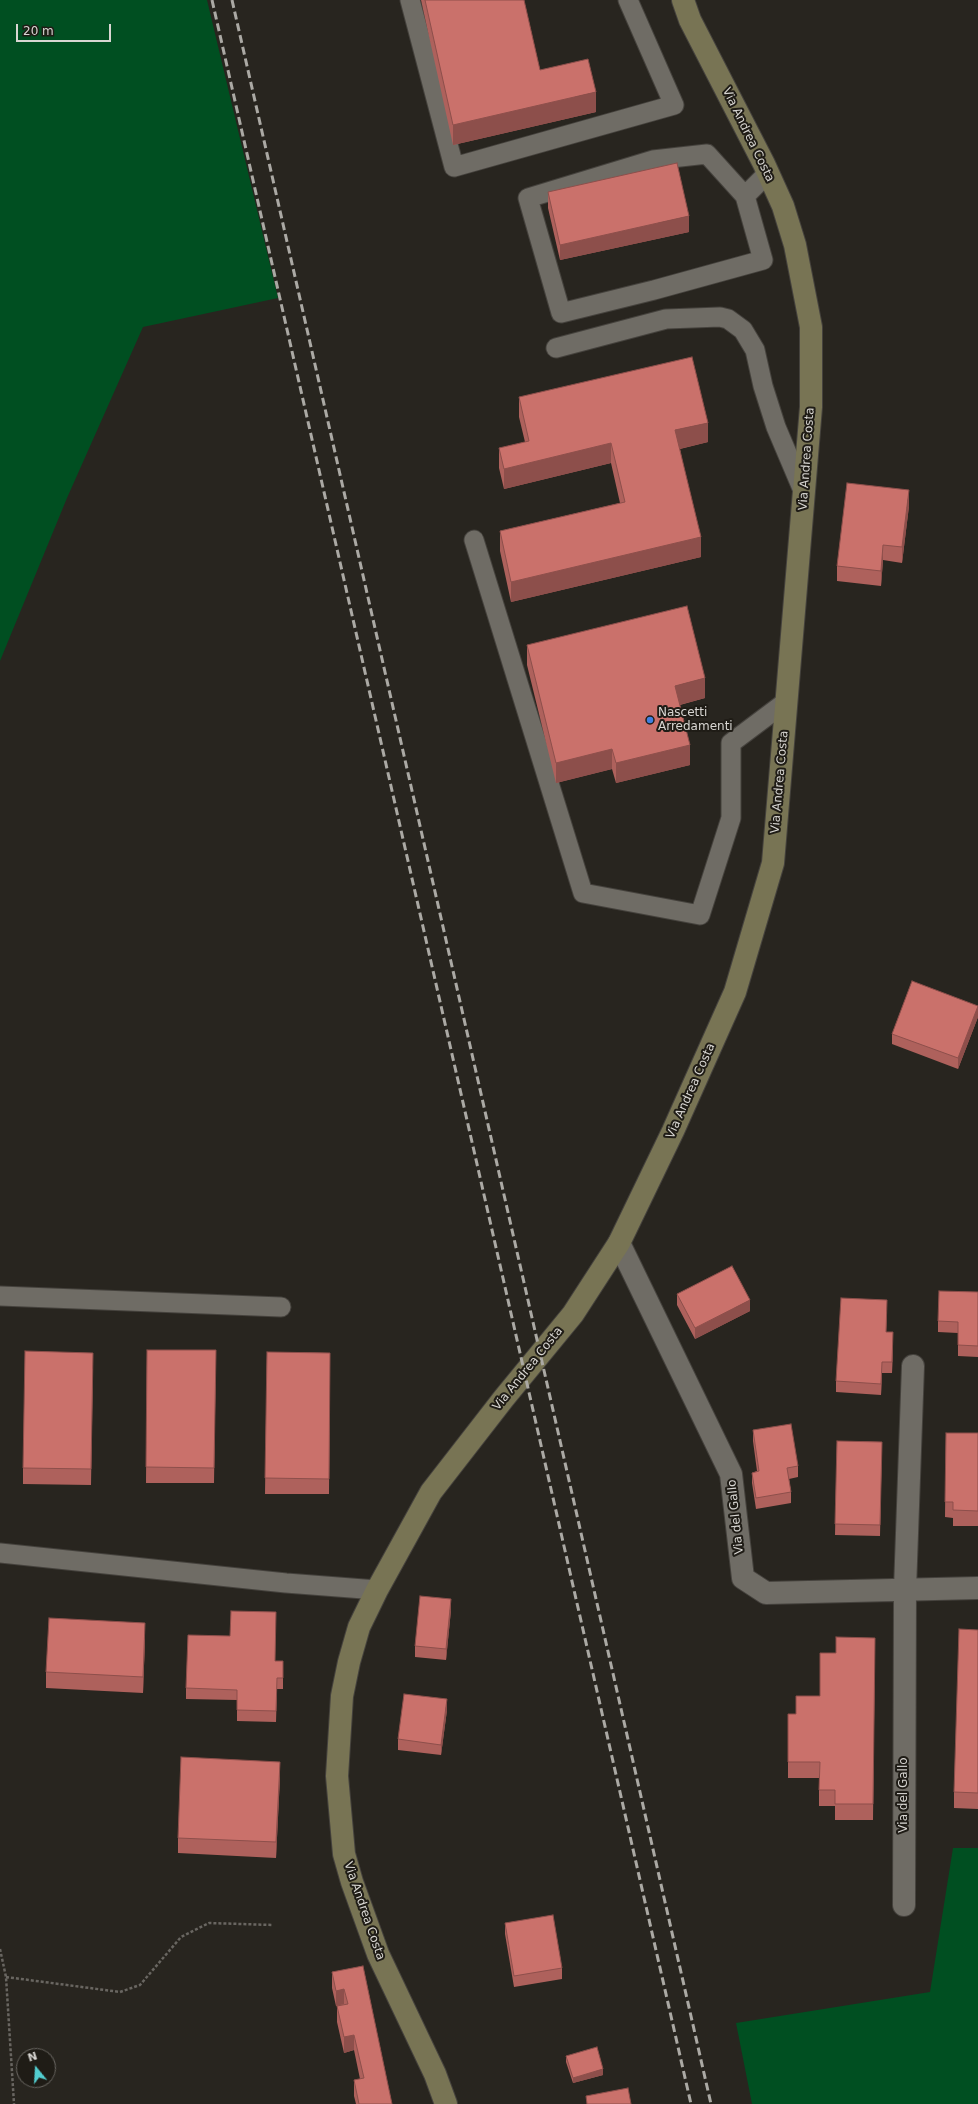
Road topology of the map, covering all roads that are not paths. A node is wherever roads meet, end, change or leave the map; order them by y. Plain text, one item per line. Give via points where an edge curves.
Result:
1 (410, 0) edge
2 (628, 0) edge
3 (683, 0) edge
4 (768, 173) junction
5 (745, 196) junction
6 (556, 348) dead end
7 (804, 493) junction
8 (474, 540) dead end
9 (787, 701) junction
10 (618, 1244) junction
11 (0, 1296) edge
12 (281, 1307) dead end
13 (913, 1366) dead end
14 (0, 1553) edge
15 (978, 1588) edge
16 (905, 1589) junction
17 (377, 1590) junction
18 (904, 1904) dead end
19 (446, 2104) edge

1 - 2 lane via 454,168 674,106
3 - 4 main road, Via Andrea Costa via 690,20
4 - 5 lane
4 - 7 main road, Via Andrea Costa via 783,206 795,245 812,327 811,407
5 - 5 lane via 763,260 561,313 528,198 653,160 707,154
6 - 7 lane via 666,319 720,317 728,320 743,330 755,350 776,427
7 - 9 main road, Via Andrea Costa
8 - 9 lane via 583,892 700,915 731,818 731,742
9 - 10 main road, Via Andrea Costa via 772,863 735,992 673,1131
10 - 16 street, Via del Gallo via 731,1474 743,1578 766,1593
10 - 17 main road, Via Andrea Costa via 573,1314 431,1492
11 - 12 lane
13 - 16 street, Via del Gallo
14 - 17 lane
15 - 16 street, Via del Gallo
16 - 18 street, Via del Gallo
17 - 19 main road, Via Andrea Costa via 360,1627 342,1696 337,1776 340,1826 344,1854 365,1921 435,2074

